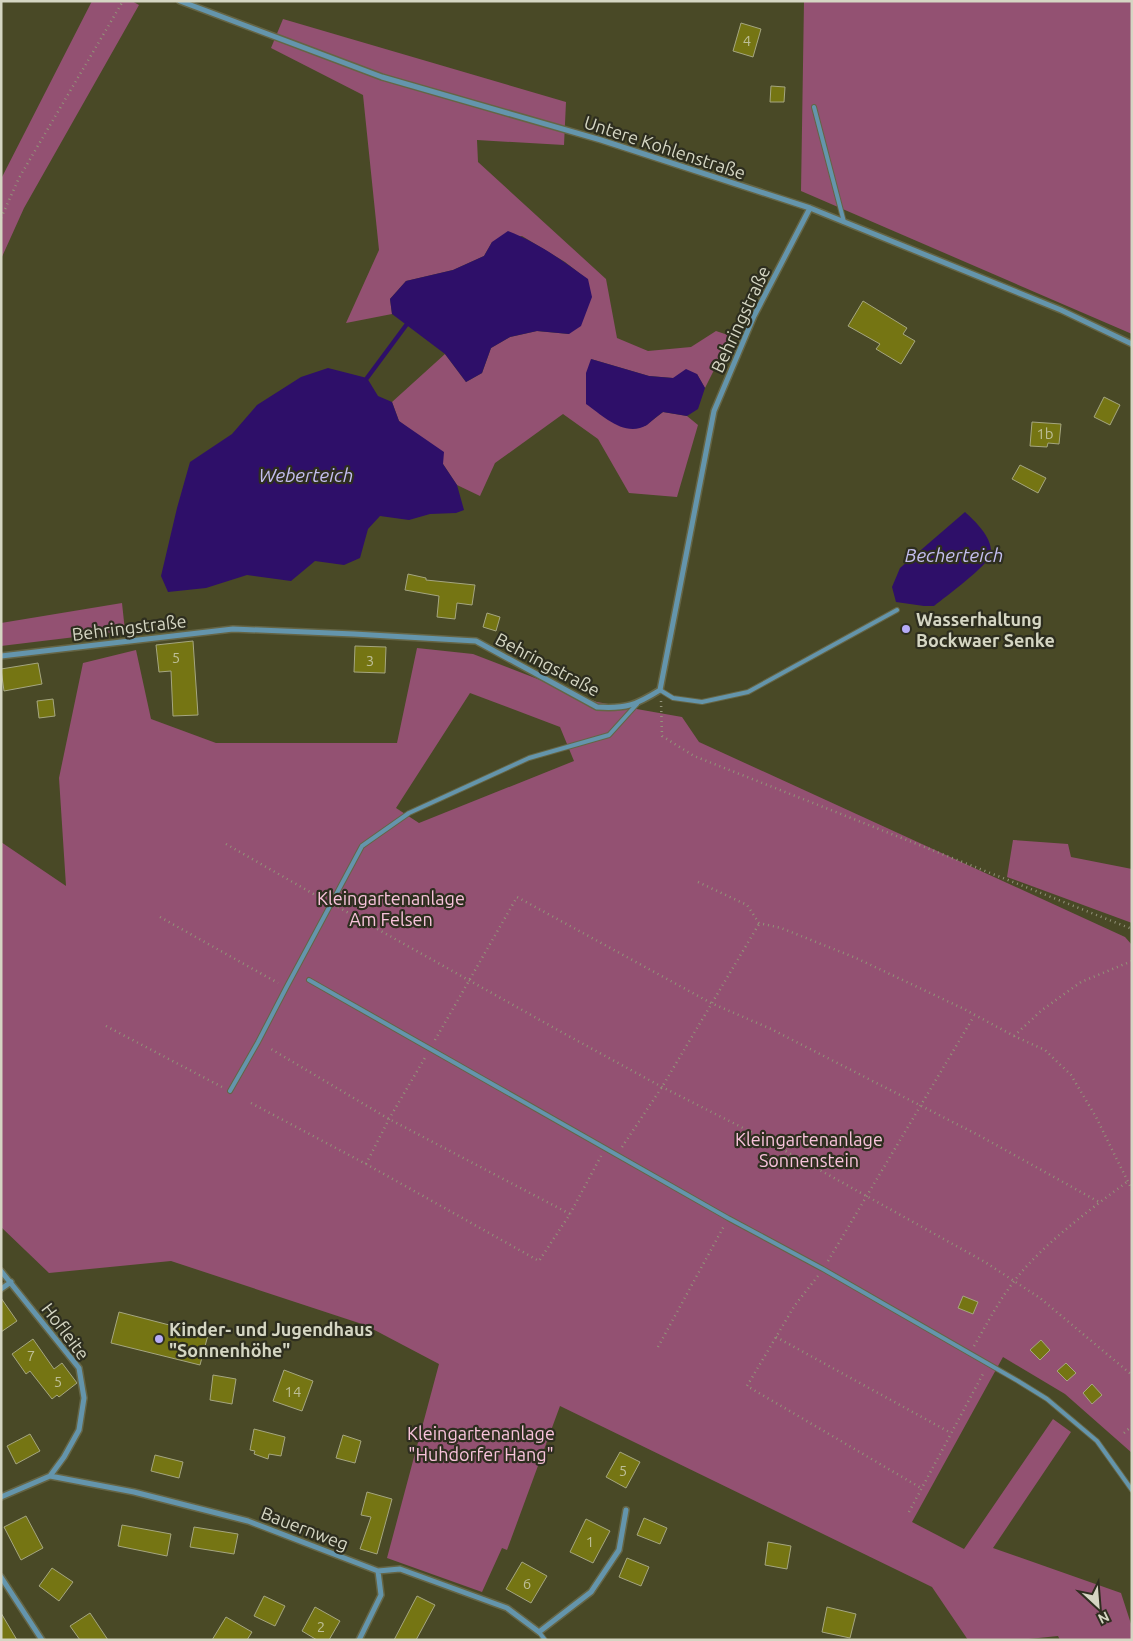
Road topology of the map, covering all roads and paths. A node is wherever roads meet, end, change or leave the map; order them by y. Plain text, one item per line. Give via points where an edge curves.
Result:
1 (123, 1) edge
2 (180, 1) edge
3 (814, 107) dead end
4 (810, 208) junction
5 (1, 218) edge
6 (844, 222) junction
7 (1132, 344) edge
8 (897, 610) dead end
9 (1, 656) edge
10 (660, 690) junction
11 (636, 704) junction
12 (226, 844) dead end
13 (698, 882) dead end
14 (331, 903) junction
15 (160, 917) dead end
16 (759, 923) junction
17 (1132, 929) edge
18 (1132, 961) edge
19 (469, 979) junction
20 (309, 980) dead end
21 (286, 988) junction
22 (711, 1003) junction
23 (974, 1016) junction
24 (106, 1026) dead end
25 (1014, 1036) junction
26 (430, 1048) junction
27 (271, 1049) dead end
28 (662, 1087) junction
29 (230, 1091) joint
30 (252, 1103) dead end
31 (921, 1105) junction
32 (389, 1119) junction
33 (606, 1147) junction
34 (617, 1154) junction
35 (366, 1164) junction
36 (1128, 1180) junction
37 (1132, 1190) edge
38 (866, 1195) junction
39 (1099, 1202) junction
40 (570, 1214) junction
41 (728, 1218) junction
42 (823, 1269) junction
43 (1, 1271) edge
44 (1014, 1281) junction
45 (11, 1282) junction
46 (1, 1290) edge
47 (776, 1337) junction
48 (658, 1347) dead end
49 (969, 1354) junction
50 (988, 1364) junction
51 (1132, 1375) edge
52 (1132, 1426) edge
53 (951, 1433) junction
54 (1124, 1433) dead end
55 (50, 1476) junction
56 (921, 1488) junction
57 (1132, 1490) edge
58 (1, 1497) edge
59 (626, 1510) dead end
60 (909, 1512) dead end
61 (378, 1571) junction
62 (1, 1577) edge
63 (539, 1632) junction
64 (42, 1640) edge
65 (359, 1640) edge
66 (545, 1640) edge

1 - 5 path via 19,178
2 - 4 street, Untere Kohlenstraße via 382,77 601,140
3 - 6 lane
4 - 6 street, Untere Kohlenstraße
4 - 10 street, Behringstraße via 754,316 714,411
6 - 7 street, Untere Kohlenstraße via 1061,310
8 - 10 lane via 748,692 702,702 673,698
9 - 11 street, Behringstraße via 233,629 476,641 597,707
10 - 11 street, Behringstraße
10 - 17 path via 662,736 694,756
11 - 14 lane via 609,735 529,758 409,812 362,846
12 - 14 path
13 - 16 path via 747,905
14 - 19 path
14 - 21 lane
15 - 21 path
16 - 22 path
16 - 23 path via 856,958
18 - 25 path via 1081,982 1042,1010
19 - 22 path via 517,896
19 - 26 path
19 - 28 path
20 - 26 lane
21 - 29 lane
22 - 28 path
22 - 31 path via 771,1029
23 - 25 path
23 - 31 path
24 - 29 path
25 - 36 path via 1046,1050 1071,1075
26 - 32 path
26 - 33 lane
27 - 32 path
28 - 34 path
28 - 38 path
30 - 35 path
31 - 38 path
31 - 39 path
32 - 35 path
32 - 40 path
33 - 34 lane
33 - 40 path
34 - 41 lane
35 - 40 path via 539,1261
36 - 37 path
36 - 39 path
38 - 42 path
38 - 44 path
39 - 44 path via 1035,1258
41 - 42 lane
41 - 48 path
42 - 47 path via 795,1305
42 - 49 lane
43 - 45 street, Hofleite
44 - 49 path
44 - 51 path via 1040,1298
45 - 46 street
45 - 55 street, Hofleite via 78,1368 84,1398 79,1430
47 - 53 path
47 - 56 path via 747,1386
49 - 50 lane
50 - 53 path
50 - 57 lane via 1047,1399 1097,1441
52 - 54 path
53 - 56 path
55 - 58 street
55 - 61 street, Bauernweg via 134,1492 248,1521
56 - 60 path
59 - 63 street via 619,1550 591,1592
61 - 63 street, Bauernweg via 400,1569 507,1608
61 - 65 street via 382,1595
62 - 64 street
63 - 66 lane

